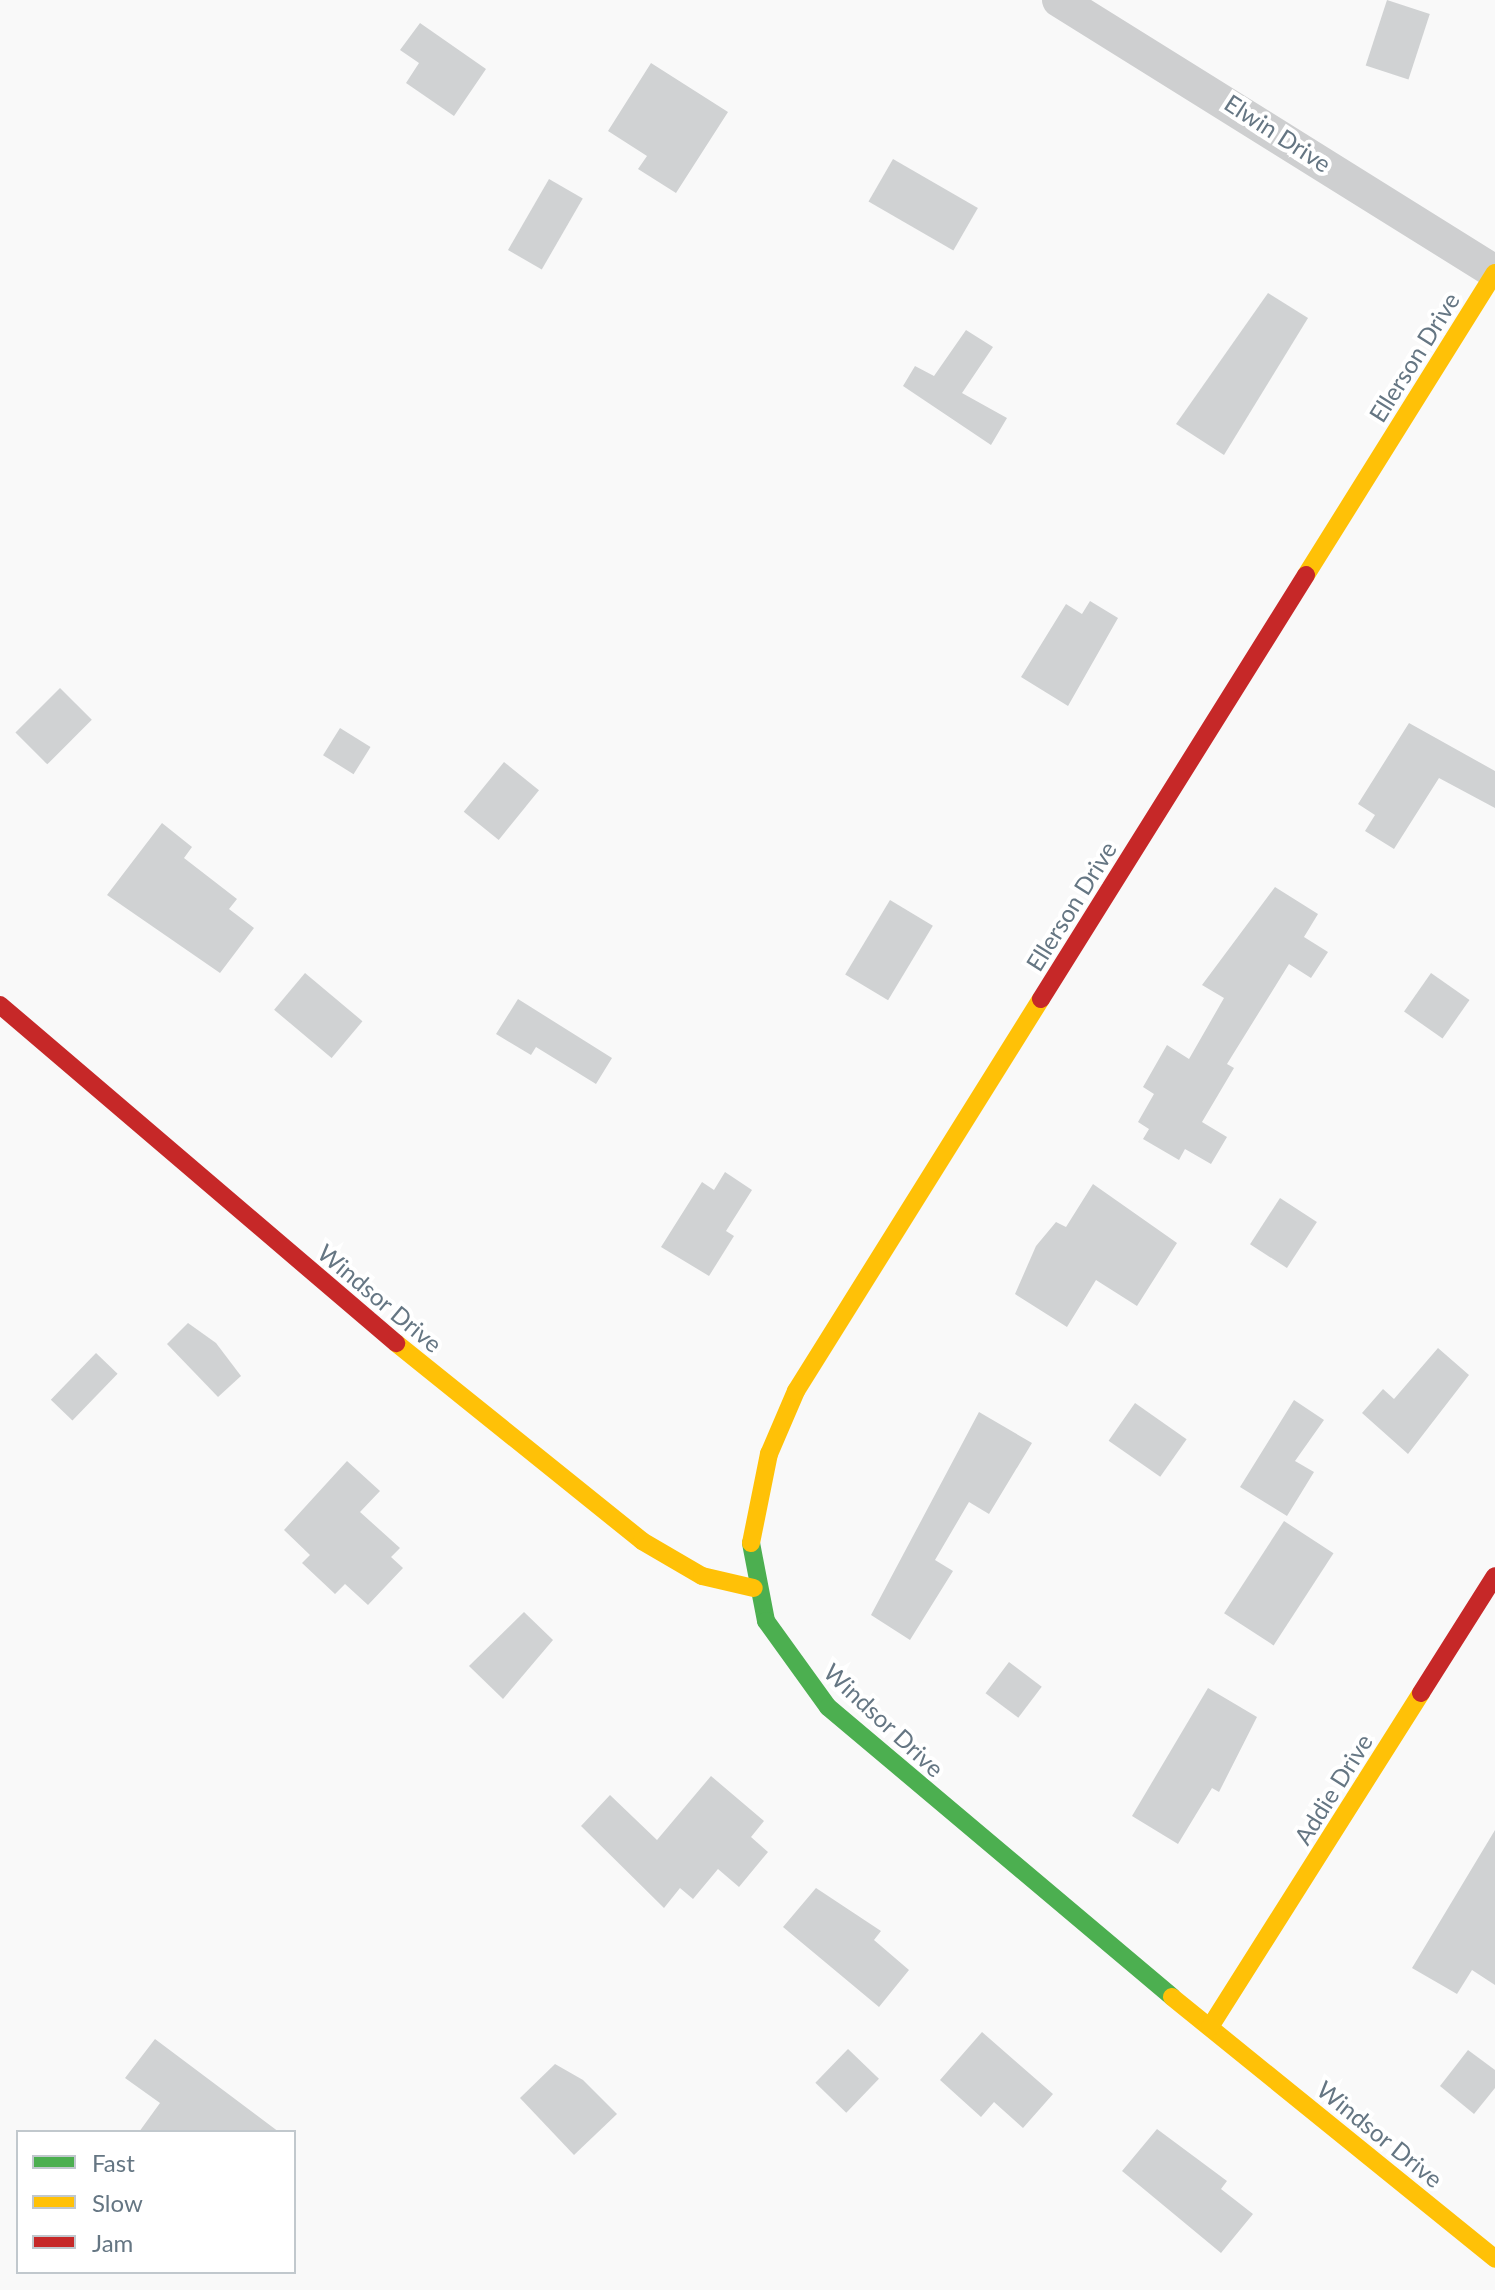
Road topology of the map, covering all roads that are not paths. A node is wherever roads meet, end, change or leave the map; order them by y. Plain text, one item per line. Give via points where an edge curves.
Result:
1 (1059, 0) edge
2 (1495, 272) edge
3 (0, 1005) edge
4 (1495, 1576) edge
5 (754, 1588) junction
6 (1210, 2027) junction
7 (1495, 2259) edge

1 - 2 street, Elwin Drive
2 - 5 street, Ellerson Drive via 796,1391 752,1520
3 - 5 street, Windsor Drive via 398,1346 642,1541 702,1576
4 - 6 street, Addie Drive
5 - 6 street, Windsor Drive via 787,1657 828,1707
6 - 7 street, Windsor Drive

